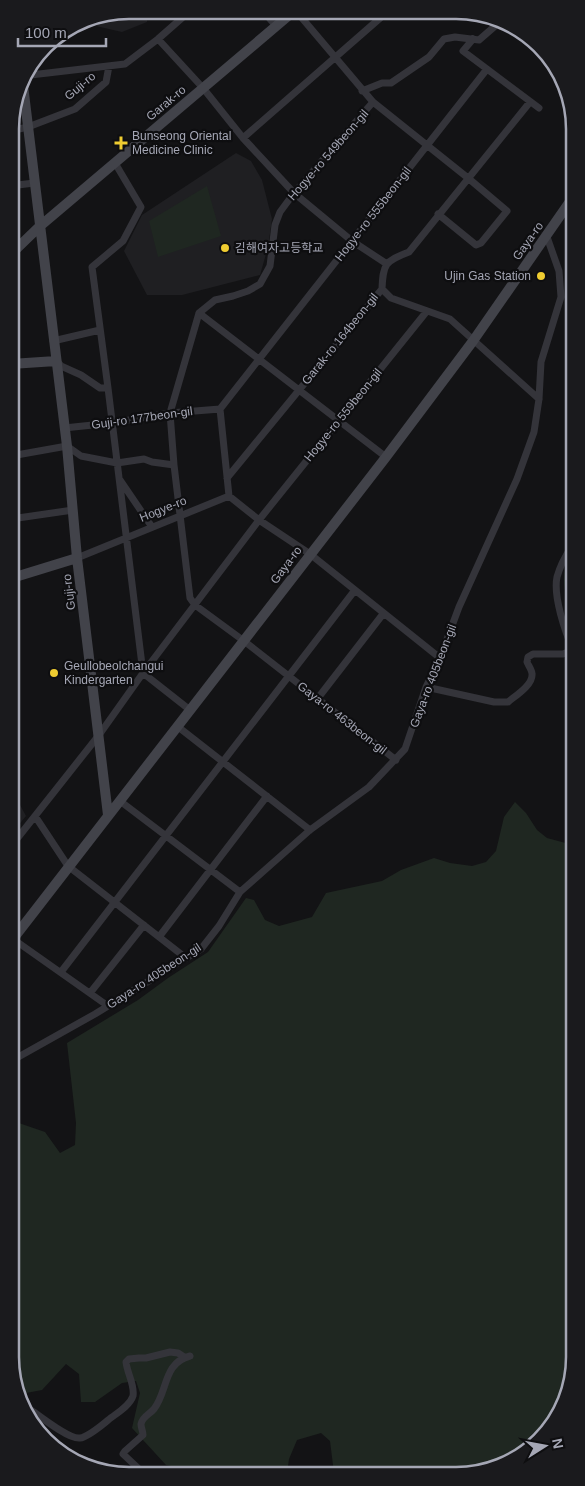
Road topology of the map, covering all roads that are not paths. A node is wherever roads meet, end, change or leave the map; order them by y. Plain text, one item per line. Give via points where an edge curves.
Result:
1 (181, 19) edge
2 (270, 19) edge
3 (285, 19) edge
4 (302, 19) edge
5 (379, 19) edge
6 (276, 26) junction
7 (494, 27) dead end
8 (158, 39) junction
9 (473, 39) junction
10 (335, 58) junction
11 (109, 66) junction
12 (487, 69) junction
13 (33, 75) edge
14 (203, 88) junction
15 (362, 91) junction
16 (24, 95) edge
17 (373, 102) junction
18 (530, 102) junction
19 (539, 108) dead end
20 (28, 127) junction
21 (19, 128) edge
22 (243, 138) junction
23 (428, 146) junction
24 (115, 163) junction
25 (468, 178) junction
26 (34, 183) junction
27 (19, 185) edge
28 (294, 193) junction
29 (566, 207) edge
30 (438, 214) junction
31 (39, 227) junction
32 (546, 237) junction
33 (352, 241) junction
34 (19, 246) edge
35 (386, 264) junction
36 (382, 289) junction
37 (427, 311) junction
38 (199, 313) junction
39 (100, 330) junction
40 (53, 341) junction
41 (473, 341) junction
42 (258, 360) junction
43 (56, 361) junction
44 (19, 363) edge
45 (108, 388) junction
46 (299, 390) junction
47 (538, 399) junction
48 (220, 409) junction
49 (170, 413) junction
50 (339, 420) junction
51 (112, 423) junction
52 (64, 428) junction
53 (67, 446) junction
54 (19, 455) edge
55 (386, 457) junction
56 (116, 462) junction
57 (174, 465) junction
58 (118, 478) junction
59 (227, 478) junction
60 (229, 496) junction
61 (72, 510) junction
62 (180, 516) junction
63 (19, 519) edge
64 (259, 520) junction
65 (152, 527) junction
66 (126, 538) junction
67 (310, 554) junction
68 (566, 557) edge
69 (77, 558) junction
70 (19, 576) edge
71 (355, 590) junction
72 (195, 605) junction
73 (383, 614) junction
74 (566, 629) edge
75 (244, 641) junction
76 (566, 653) edge
77 (440, 658) junction
78 (143, 673) junction
79 (288, 677) junction
80 (426, 687) junction
81 (318, 698) junction
82 (190, 710) junction
83 (177, 726) junction
84 (99, 735) junction
85 (396, 760) junction
86 (222, 762) junction
87 (267, 796) junction
88 (120, 801) junction
89 (108, 815) junction
90 (35, 816) junction
91 (310, 830) junction
92 (19, 836) edge
93 (166, 836) junction
94 (68, 866) junction
95 (212, 869) junction
96 (240, 892) junction
97 (115, 902) junction
98 (144, 925) junction
99 (19, 931) edge
100 (159, 937) junction
101 (19, 943) edge
102 (186, 958) junction
103 (61, 972) junction
104 (90, 993) junction
105 (108, 1006) junction
106 (19, 1057) edge
107 (32, 1410) edge
108 (136, 1467) edge

1 - 8 street
2 - 6 street
3 - 6 main road, Garak-ro
4 - 10 street
5 - 10 street
6 - 14 main road, Garak-ro
7 - 9 street via 479,40
8 - 11 street via 125,64
8 - 14 street
9 - 12 street via 463,51
9 - 15 street via 444,39 429,57 391,83
10 - 15 street
10 - 22 street
11 - 13 street
11 - 20 street, Guji-ro via 106,82 75,109
12 - 18 street
12 - 23 street, Hogye-ro 555beon-gil
14 - 22 street
14 - 24 main road, Garak-ro
15 - 17 street
16 - 20 main road, Guji-ro
17 - 23 street
17 - 28 street, Hogye-ro 549beon-gil
18 - 19 street
18 - 25 street
20 - 21 street, Guji-ro
20 - 26 main road, Guji-ro
22 - 28 street
23 - 25 street
23 - 33 street, Hogye-ro 555beon-gil
24 - 31 main road, Garak-ro
24 - 39 street via 141,207 123,241 92,267
25 - 30 street
25 - 30 street via 507,211 476,245
26 - 27 street
26 - 31 main road, Guji-ro
28 - 33 street
28 - 38 street, Hogye-ro 549beon-gil via 275,225 270,266 260,284 214,300
29 - 32 main road, Gaya-ro
30 - 35 street via 409,252
31 - 34 main road, Garak-ro
31 - 40 main road, Guji-ro
32 - 41 main road, Gaya-ro
32 - 47 street, Gaya-ro 405beon-gil via 559,271 561,297 541,362
33 - 35 street
33 - 42 street, Hogye-ro 555beon-gil
35 - 36 street, Garak-ro 164beon-gil
36 - 37 street, Garak-ro 164beon-gil via 391,298
36 - 46 street, Garak-ro 164beon-gil
37 - 41 street, Garak-ro 164beon-gil via 450,319
37 - 50 street, Hogye-ro 559beon-gil
38 - 42 street
38 - 49 street
39 - 40 street
39 - 45 street
40 - 43 main road, Guji-ro
41 - 47 street, Garak-ro 164beon-gil
41 - 55 main road, Gaya-ro
42 - 46 street
42 - 48 street, Hogye-ro 555beon-gil
43 - 44 main road
43 - 45 street via 100,388
43 - 52 main road, Guji-ro
45 - 51 street
46 - 50 street
46 - 59 street
47 - 77 street, Gaya-ro 405beon-gil via 534,432 517,479 459,607
48 - 49 street, Guji-ro 177beon-gil
48 - 59 street
49 - 51 street, Guji-ro 177beon-gil
49 - 57 street
50 - 55 street
50 - 64 street, Hogye-ro 559beon-gil
51 - 52 street, Guji-ro 177beon-gil
51 - 56 street
52 - 53 main road, Guji-ro
53 - 54 street
53 - 56 street via 81,456
53 - 61 main road, Guji-ro
55 - 67 main road, Gaya-ro
56 - 57 street via 144,459
56 - 58 street
57 - 62 street
58 - 65 street
58 - 66 street
59 - 60 street
60 - 62 street, Hogye-ro
60 - 64 street
61 - 63 street
61 - 69 main road, Guji-ro
62 - 65 street, Hogye-ro
62 - 72 street via 190,598
64 - 67 street
64 - 72 street, Hogye-ro 559beon-gil
65 - 66 street, Hogye-ro
66 - 69 street, Hogye-ro
66 - 78 street
67 - 71 street
67 - 75 main road, Gaya-ro
68 - 74 street via 557,579 557,592
69 - 70 main road, Hogye-ro
69 - 84 main road, Guji-ro
71 - 73 street
71 - 79 street
72 - 75 street, Gaya-ro 463beon-gil
72 - 78 street, Hogye-ro 559beon-gil
73 - 77 street
73 - 81 street
75 - 79 street, Gaya-ro 463beon-gil
75 - 82 main road, Gaya-ro
76 - 80 street via 528,657 531,680 508,702 494,702
77 - 80 street, Gaya-ro 405beon-gil
78 - 82 street
78 - 84 street, Hogye-ro 559beon-gil
79 - 81 street, Gaya-ro 463beon-gil
79 - 86 street, Gaya-ro 463beon-gil
80 - 85 street, Gaya-ro 405beon-gil via 406,749
81 - 85 street, Gaya-ro 463beon-gil
82 - 83 main road, Gaya-ro
83 - 86 street
83 - 88 main road, Gaya-ro
84 - 89 main road, Guji-ro
84 - 90 street
85 - 91 street, Gaya-ro 405beon-gil via 369,787
86 - 87 street
86 - 93 street, Gaya-ro 463beon-gil
87 - 91 street
87 - 95 street
88 - 89 main road, Gaya-ro
88 - 93 street
89 - 94 main road, Gaya-ro
90 - 92 street
90 - 94 street
91 - 96 street, Gaya-ro 405beon-gil
93 - 95 street
93 - 97 street, Gaya-ro 463beon-gil
94 - 97 street
94 - 99 main road, Gaya-ro
95 - 96 street
95 - 100 street
96 - 102 street, Gaya-ro 405beon-gil via 201,949
97 - 98 street
97 - 103 street, Gaya-ro 463beon-gil
98 - 100 street
98 - 104 street
100 - 102 street
101 - 103 street
102 - 105 street, Gaya-ro 405beon-gil
103 - 104 street
104 - 105 street
105 - 106 street, Gaya-ro 405beon-gil
107 - 108 street via 60,1431 81,1438 130,1402 133,1386 127,1370 129,1359 170,1352 187,1357 168,1374 154,1409 142,1421 143,1435 123,1454

